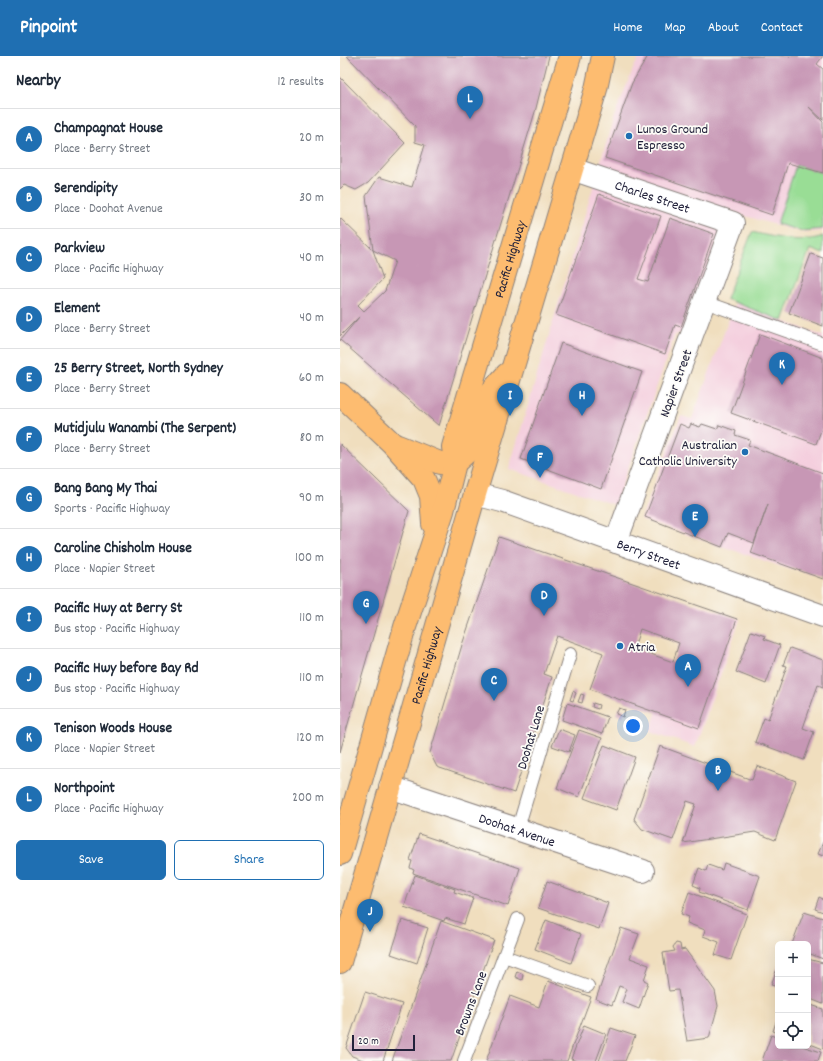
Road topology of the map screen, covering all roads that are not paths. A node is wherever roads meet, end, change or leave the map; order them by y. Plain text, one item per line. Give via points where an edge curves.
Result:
1 (570, 56) edge
2 (603, 56) edge
3 (572, 168) junction
4 (733, 223) joint
5 (705, 302) junction
6 (823, 344) edge
7 (512, 369) junction
8 (340, 394) edge
9 (392, 443) junction
10 (456, 463) junction
11 (474, 494) junction
12 (432, 541) junction
13 (616, 542) junction
14 (823, 616) edge
15 (570, 654) dead end
16 (390, 787) junction
17 (518, 828) junction
18 (340, 854) edge
19 (644, 871) dead end
20 (518, 918) dead end
21 (504, 956) junction
22 (340, 962) edge
23 (588, 986) dead end
24 (464, 1061) edge

1 - 10 main road, Pacific Highway via 453,447
2 - 3 main road, Pacific Highway via 596,89
3 - 4 street, Charles Street
3 - 7 main road, Pacific Highway
4 - 5 street, Napier Street
5 - 6 lane via 770,328
5 - 13 street, Napier Street
7 - 10 main road, Pacific Highway via 485,399 471,444
7 - 11 main road, Pacific Highway
8 - 9 main road
9 - 10 main road via 440,463
9 - 12 main road via 429,487 433,510
10 - 12 main road, Pacific Highway
11 - 13 street, Berry Street via 502,501
11 - 16 main road, Pacific Highway
12 - 18 main road, Pacific Highway
13 - 14 street, Berry Street
15 - 17 lane, Doohat Lane
16 - 17 street, Doohat Avenue
16 - 22 main road, Pacific Highway
17 - 19 street, Doohat Avenue
20 - 21 lane, Browns Lane
21 - 23 lane
21 - 24 lane, Browns Lane

